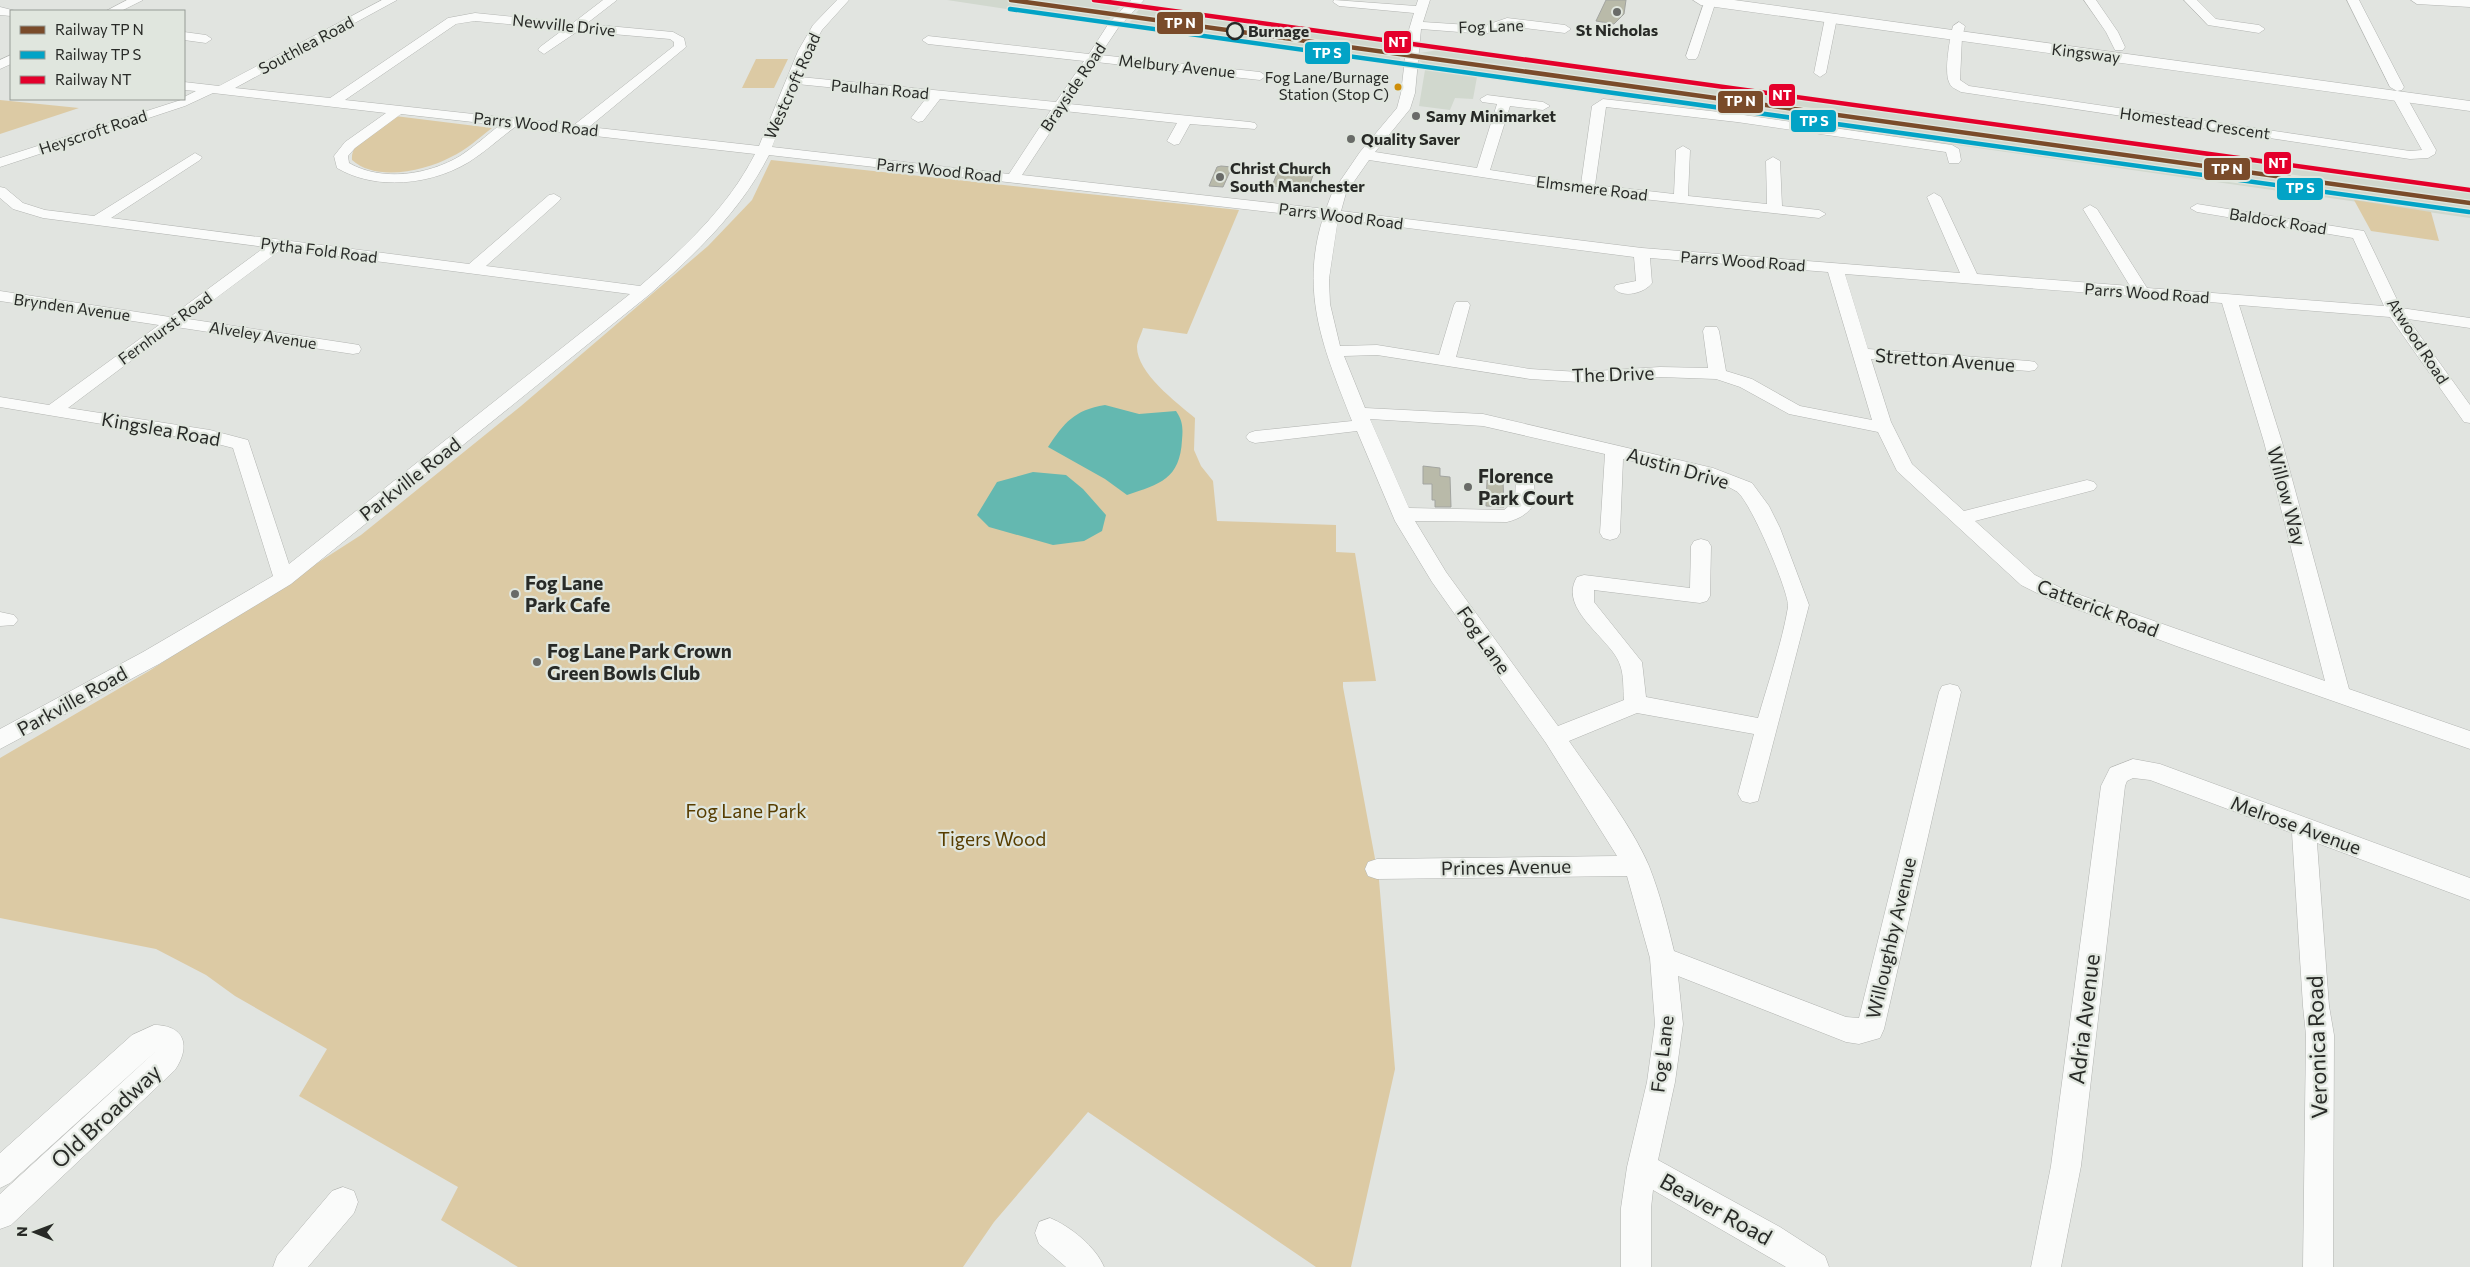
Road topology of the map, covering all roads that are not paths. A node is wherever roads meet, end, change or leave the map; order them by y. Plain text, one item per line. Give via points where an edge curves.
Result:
1 (137, 0) edge
2 (391, 0) edge
3 (611, 0) edge
4 (843, 0) edge
5 (1138, 0) edge
6 (1757, 0) edge
7 (2090, 0) edge
8 (2190, 0) edge
9 (2352, 0) edge
10 (2417, 0) edge
11 (1706, 1) edge
12 (1339, 2) dead end
13 (2470, 2) edge
14 (1423, 5) edge
15 (114, 10) edge
16 (1831, 18) junction
17 (1417, 25) junction
18 (576, 27) junction
19 (2259, 28) dead end
20 (1565, 29) dead end
21 (1958, 32) junction
22 (185, 36) edge
23 (206, 39) dead end
24 (928, 40) dead end
25 (2119, 48) junction
26 (544, 50) dead end
27 (1692, 56) dead end
28 (1093, 57) junction
29 (1820, 73) dead end
30 (1260, 76) dead end
31 (792, 80) junction
32 (185, 86) edge
33 (216, 89) junction
34 (2398, 91) junction
35 (937, 94) junction
36 (2470, 97) edge
37 (1486, 99) dead end
38 (335, 101) junction
39 (1505, 101) junction
40 (1543, 106) dead end
41 (2470, 106) edge
42 (1058, 107) junction
43 (400, 109) junction
44 (918, 118) dead end
45 (1737, 118) junction
46 (1185, 120) junction
47 (513, 122) junction
48 (1250, 126) dead end
49 (578, 128) junction
50 (1737, 134) dead end
51 (1174, 141) dead end
52 (1684, 150) dead end
53 (764, 151) junction
54 (195, 156) dead end
55 (1365, 156) junction
56 (1954, 160) dead end
57 (1773, 161) dead end
58 (0, 163) edge
59 (1482, 174) junction
60 (1014, 178) junction
61 (1587, 188) junction
62 (0, 191) edge
63 (1934, 197) dead end
64 (554, 198) dead end
65 (1681, 199) junction
66 (2197, 208) dead end
67 (1775, 209) junction
68 (2090, 209) dead end
69 (1332, 214) junction
70 (1819, 214) dead end
71 (97, 221) junction
72 (2359, 234) joint
73 (278, 245) junction
74 (1642, 253) junction
75 (1835, 268) junction
76 (473, 269) junction
77 (1971, 279) junction
78 (1622, 288) dead end
79 (644, 291) junction
80 (2142, 292) junction
81 (0, 296) edge
82 (2229, 299) junction
83 (1462, 305) dead end
84 (2395, 312) junction
85 (174, 321) junction
86 (2470, 323) edge
87 (1711, 332) dead end
88 (353, 349) dead end
89 (1333, 351) junction
90 (1860, 353) junction
91 (1446, 361) junction
92 (2029, 366) dead end
93 (1718, 374) junction
94 (0, 402) edge
95 (52, 411) junction
96 (2470, 418) edge
97 (1360, 419) junction
98 (1885, 428) junction
99 (1255, 437) dead end
100 (1614, 450) junction
101 (1525, 477) dead end
102 (2087, 486) dead end
103 (1402, 514) junction
104 (1959, 519) junction
105 (1610, 532) dead end
106 (1701, 546) dead end
107 (284, 579) junction
108 (1950, 692) dead end
109 (2339, 694) junction
110 (1636, 704) junction
111 (1766, 728) junction
112 (1554, 737) junction
113 (0, 740) edge
114 (2470, 740) edge
115 (2121, 772) joint
116 (1750, 794) dead end
117 (2304, 828) junction
118 (1636, 866) junction
119 (1377, 869) dead end
120 (2470, 889) edge
121 (1663, 958) junction
122 (1642, 1167) junction
123 (0, 1173) edge
124 (343, 1202) dead end
125 (0, 1214) edge
126 (1050, 1233) dead end
127 (288, 1267) edge
128 (1090, 1267) edge
129 (1636, 1267) edge
130 (1814, 1267) edge
131 (2046, 1267) edge
132 (2318, 1267) edge

1 - 15 street
2 - 33 street, Southlea Road
3 - 18 street
4 - 31 street, Westcroft Road via 817,28
5 - 28 street, Brayside Road via 1113,26
6 - 21 highway, Kingsway
7 - 25 street
8 - 19 street via 2212,22
9 - 34 street
10 - 13 street
11 - 16 highway, Kingsway
11 - 27 street
12 - 14 street
14 - 17 street, Fog Lane
16 - 21 highway, Kingsway
16 - 29 street
17 - 20 street, Fog Lane via 1485,30 1508,22
17 - 55 street, Fog Lane via 1412,43 1407,99 1400,114
18 - 26 street
18 - 38 street, Newville Drive via 475,17 452,22
18 - 49 street, Newville Drive via 673,36 680,41 680,47
21 - 25 highway, Kingsway
21 - 34 highway, Kingsway
21 - 34 street, Homestead Crescent via 1954,80 1958,86 1969,90 2410,155 2428,154 2429,150
22 - 23 street
24 - 28 street, Melbury Avenue
25 - 34 highway, Kingsway
28 - 30 street, Melbury Avenue
28 - 42 street, Brayside Road
31 - 35 street, Paulhan Road
31 - 53 street, Westcroft Road
32 - 33 street, Parrs Wood Road
33 - 38 street, Parrs Wood Road
33 - 58 street, Heyscroft Road
34 - 36 highway, Kingsway
34 - 41 highway, Kingsway
35 - 42 street, Paulhan Road
35 - 44 street, Paulhan Road
37 - 39 street
38 - 43 street, Parrs Wood Road
39 - 40 street
39 - 59 street
42 - 46 street, Paulhan Road
42 - 60 street, Brayside Road
43 - 47 street, Parrs Wood Road
43 - 47 street via 350,145 341,156 342,165 358,174 390,178 441,170 463,160
45 - 50 street
45 - 56 street via 1952,149
45 - 61 street via 1603,103 1599,106
46 - 48 street, Paulhan Road
46 - 51 street
47 - 49 street, Parrs Wood Road
49 - 53 street, Parrs Wood Road
52 - 65 street
53 - 60 street, Parrs Wood Road
53 - 79 street, Parkville Road via 749,180 696,245
54 - 71 street
55 - 59 street, Elmsmere Road
55 - 69 street, Fog Lane via 1339,193
57 - 67 street
59 - 61 street, Elmsmere Road
60 - 69 street, Parrs Wood Road
61 - 65 street, Elmsmere Road
62 - 71 street, Pytha Fold Road via 27,210
63 - 77 street
64 - 76 street
65 - 67 street, Elmsmere Road
66 - 72 street, Baldock Road
67 - 70 street, Elmsmere Road
68 - 80 street
69 - 74 street, Parrs Wood Road
69 - 89 street, Fog Lane via 1327,230 1321,290
71 - 73 street, Pytha Fold Road
72 - 84 street, Atwood Road
73 - 76 street, Pytha Fold Road
73 - 85 street, Fernhurst Road
74 - 75 street, Parrs Wood Road
74 - 78 street via 1644,284 1636,288
75 - 77 street, Parrs Wood Road
75 - 90 street, Catterick Road
76 - 79 street, Pytha Fold Road
77 - 80 street, Parrs Wood Road
79 - 107 street, Parkville Road
80 - 82 street, Parrs Wood Road
81 - 85 street, Brynden Avenue
82 - 84 street, Parrs Wood Road
82 - 109 street, Willow Way via 2273,442
83 - 91 street
84 - 86 street, Parrs Wood Road
84 - 96 street, Atwood Road
85 - 88 street, Alveley Avenue
85 - 95 street, Fernhurst Road
87 - 93 street
89 - 91 street, The Drive via 1377,350
89 - 97 street, Fog Lane
90 - 92 street, Stretton Avenue
90 - 98 street, Catterick Road
91 - 93 street, The Drive via 1530,374 1579,377 1660,372
93 - 98 street, The Drive via 1746,383 1795,410
94 - 95 street, Kingslea Road
95 - 107 street, Kingslea Road via 210,436 241,444
97 - 99 street, Austin Drive
97 - 100 street, Austin Drive via 1483,420
97 - 103 street, Fog Lane
98 - 104 street, Catterick Road via 1907,471
100 - 105 street
100 - 111 street, Austin Drive via 1713,474 1745,487 1759,506 1799,605
101 - 103 street via 1525,503 1507,516
102 - 104 street
103 - 112 street, Fog Lane via 1439,576
104 - 109 street, Catterick Road via 2028,580 2046,589
106 - 110 street via 1700,596 1584,582 1584,603 1631,662
107 - 113 street, Parkville Road via 151,658
108 - 121 street, Willoughby Avenue via 1870,1029 1846,1029
109 - 114 street, Catterick Road
110 - 111 street
110 - 112 street
111 - 116 street, Austin Drive
112 - 118 street, Fog Lane
115 - 117 street, Melrose Avenue via 2136,768 2152,771
115 - 131 street, Adria Avenue via 2113,786 2066,1166
117 - 120 street, Melrose Avenue
117 - 132 street, Veronica Road via 2320,1035
118 - 119 street, Princes Avenue
118 - 121 street, Fog Lane
121 - 122 street, Fog Lane via 1669,1024 1661,1082
122 - 129 street, Fog Lane via 1636,1208
122 - 130 street, Beaver Road
123 - 125 street, Old Broadway via 142,1044 154,1038 166,1038 170,1043 165,1061
124 - 127 street
126 - 128 street

